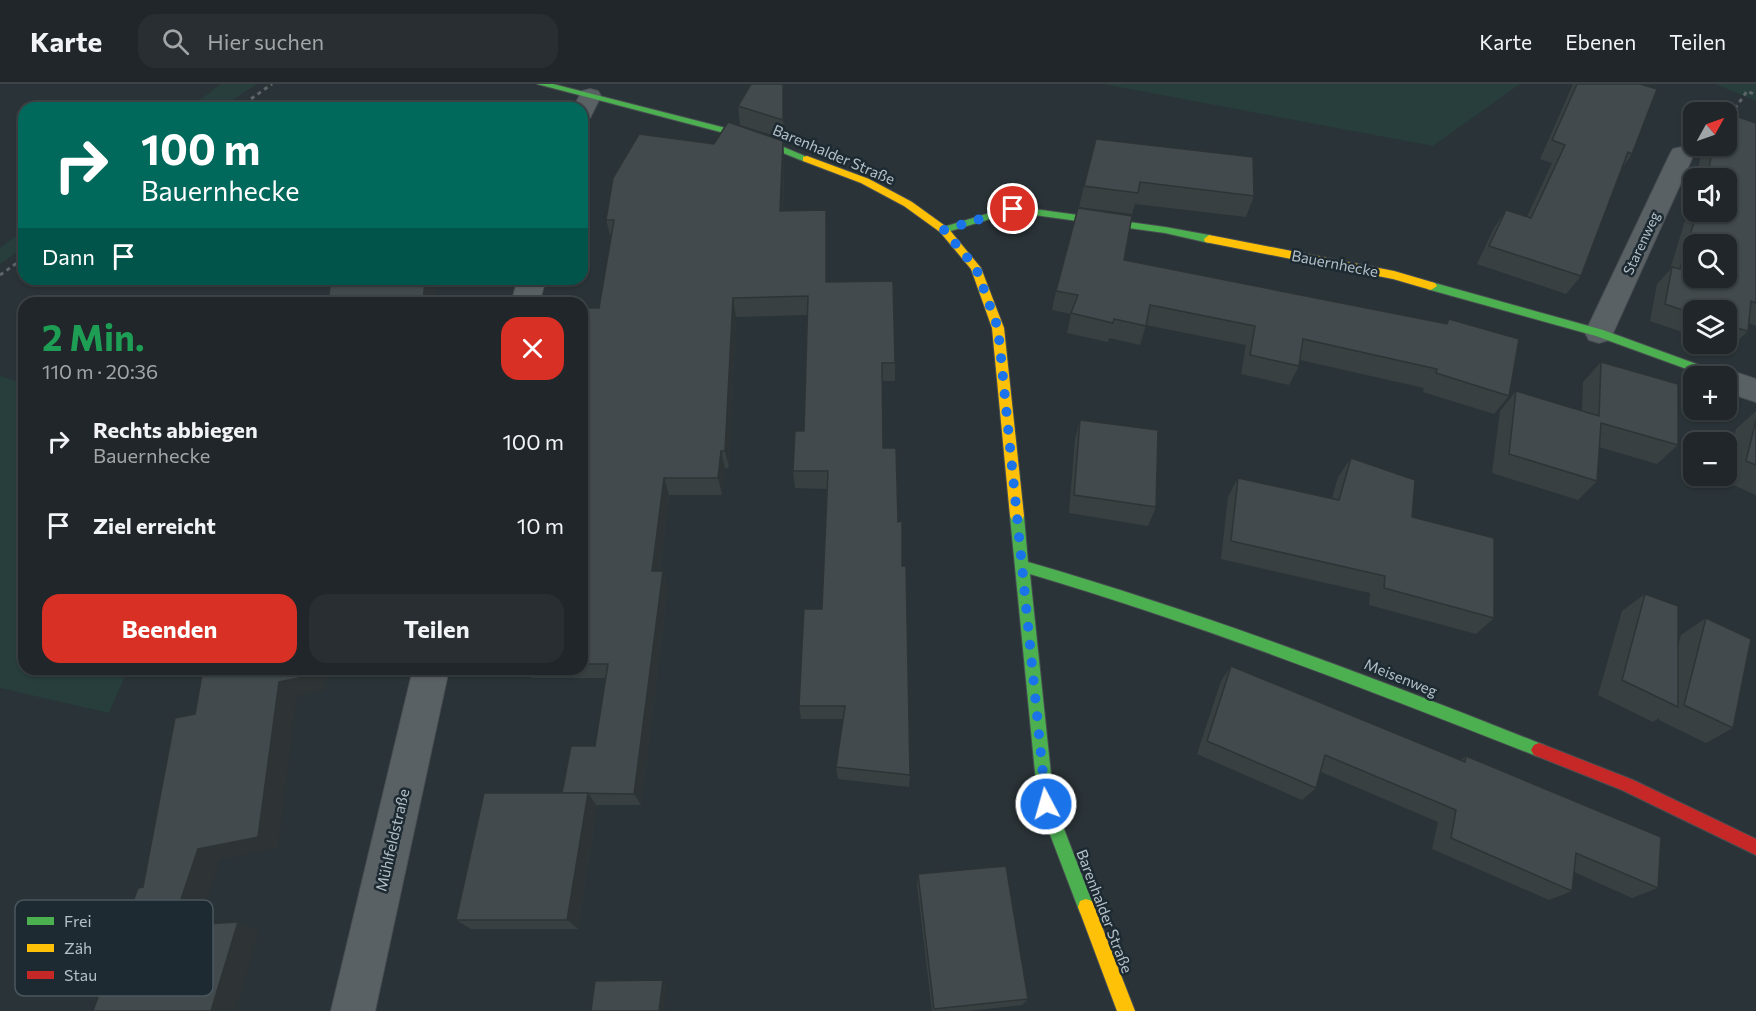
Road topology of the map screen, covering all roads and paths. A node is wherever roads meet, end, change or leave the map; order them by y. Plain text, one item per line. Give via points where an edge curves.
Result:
1 (273, 84) edge
2 (542, 84) edge
3 (1756, 95) edge
4 (247, 102) edge
5 (580, 102) edge
6 (588, 105) edge
7 (1737, 106) edge
8 (1682, 154) dead end
9 (944, 230) junction
10 (18, 262) edge
11 (0, 275) edge
12 (1599, 333) junction
13 (1690, 366) edge
14 (1737, 384) edge
15 (1756, 391) edge
16 (1022, 566) junction
17 (430, 675) edge
18 (1756, 847) edge
19 (353, 1011) edge
20 (1126, 1011) edge

1 - 4 path
2 - 5 street, Barenhalder Straße
3 - 7 path via 1747,91
6 - 9 street, Barenhalder Straße via 754,138 865,182 908,204
8 - 12 street, Starenweg
9 - 12 street, Bauernhecke via 1013,209 1166,230 1394,275
9 - 16 street, Barenhalder Straße via 976,268 998,328
10 - 11 path
12 - 13 street, Bauernhecke
14 - 15 street
16 - 18 street, Meisenweg via 1105,589 1326,666 1627,784
16 - 20 street, Barenhalder Straße via 1046,804
17 - 19 street, Mühlfeldstraße

